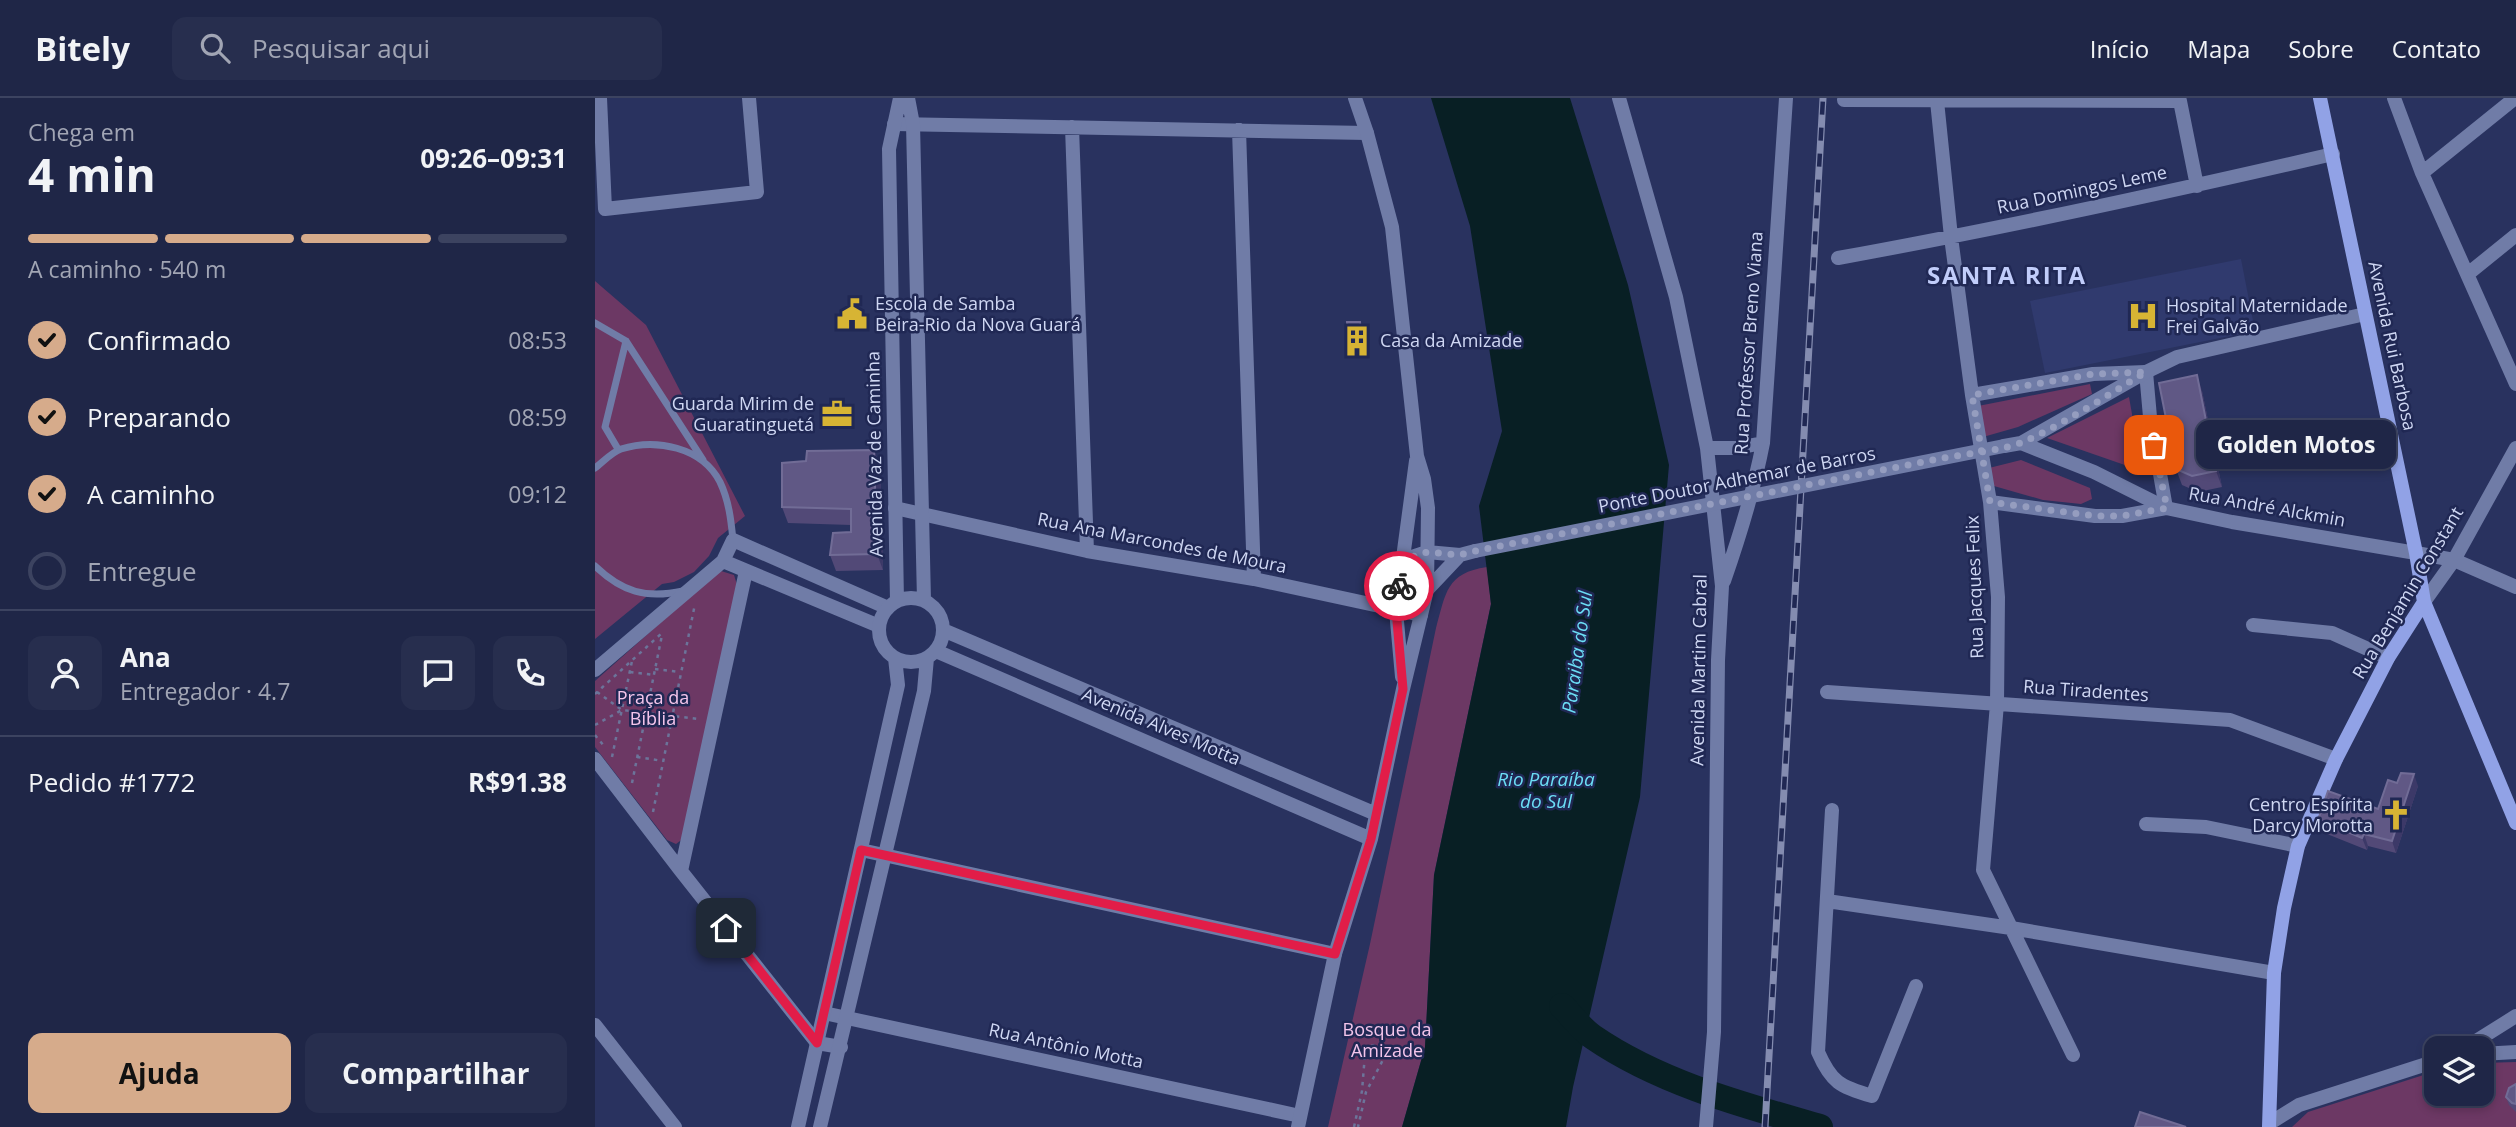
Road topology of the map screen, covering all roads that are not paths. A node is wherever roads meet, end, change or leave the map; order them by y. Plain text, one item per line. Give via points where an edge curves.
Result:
1 (600, 98) edge
2 (750, 98) edge
3 (900, 98) edge
4 (908, 98) edge
5 (1355, 98) edge
6 (1619, 98) edge
7 (1786, 98) edge
8 (2320, 98) edge
9 (2394, 98) edge
10 (2515, 98) edge
11 (1845, 100) dead end
12 (1937, 101) junction
13 (894, 124) junction
14 (913, 124) junction
15 (1072, 127) junction
16 (1239, 130) junction
17 (1367, 133) junction
18 (2333, 154) junction
19 (2422, 173) junction
20 (2197, 186) junction
21 (2516, 235) edge
22 (1951, 237) junction
23 (1838, 258) dead end
24 (2469, 273) junction
25 (2365, 314) junction
26 (595, 323) edge
27 (626, 341) junction
28 (2146, 372) junction
29 (2516, 384) edge
30 (1972, 395) junction
31 (1763, 443) junction
32 (2021, 443) junction
33 (1707, 448) junction
34 (2516, 448) edge
35 (618, 449) junction
36 (1417, 456) junction
37 (703, 460) junction
38 (595, 468) edge
39 (1990, 502) junction
40 (895, 508) junction
41 (2167, 508) junction
42 (922, 514) junction
43 (733, 540) junction
44 (1087, 551) junction
45 (1427, 552) junction
46 (1467, 553) junction
47 (2416, 553) junction
48 (1403, 560) junction
49 (2454, 560) junction
50 (723, 561) junction
51 (595, 566) edge
52 (746, 571) junction
53 (1254, 579) junction
54 (1722, 586) junction
55 (2516, 587) edge
56 (689, 589) junction
57 (1427, 590) junction
58 (923, 600) junction
59 (2424, 601) junction
60 (892, 605) junction
61 (1396, 610) junction
62 (1421, 615) junction
63 (2253, 625) dead end
64 (879, 626) junction
65 (943, 630) junction
66 (931, 655) junction
67 (2388, 657) junction
68 (895, 658) junction
69 (595, 670) edge
70 (1403, 689) junction
71 (1827, 692) dead end
72 (1997, 704) junction
73 (1158, 721) junction
74 (1147, 743) junction
75 (595, 759) edge
76 (2336, 759) junction
77 (1832, 810) dead end
78 (1376, 814) junction
79 (2516, 823) edge
80 (2146, 824) dead end
81 (1371, 839) junction
82 (2298, 846) junction
83 (861, 850) junction
84 (885, 856) junction
85 (681, 871) junction
86 (1827, 901) junction
87 (2011, 928) junction
88 (1335, 954) junction
89 (2274, 973) junction
90 (1916, 986) dead end
91 (824, 1013) junction
92 (2516, 1016) edge
93 (847, 1019) junction
94 (595, 1025) edge
95 (2484, 1036) edge
96 (817, 1043) junction
97 (841, 1047) junction
98 (2516, 1052) edge
99 (2494, 1053) edge
100 (2073, 1055) dead end
101 (2424, 1065) edge
102 (1299, 1121) edge
103 (2270, 1126) edge
104 (675, 1127) edge
105 (798, 1127) edge
106 (820, 1127) edge
107 (1706, 1127) edge

1 - 2 street via 605,209 757,192
3 - 13 street, Avenida Vaz de Caminha
4 - 14 street
5 - 17 street
6 - 33 street, Avenida Martim Cabral via 1676,297
7 - 31 street, Rua Professor Breno Viana
8 - 18 main road, Avenida Rui Barbosa
9 - 19 street
10 - 19 street
11 - 12 street
12 - 20 street via 2180,101
12 - 22 street, Rua Jacques Felix
13 - 14 street
13 - 40 street, Avenida Vaz de Caminha via 889,149
14 - 15 street
14 - 42 street
15 - 16 street
15 - 44 street
16 - 17 street
16 - 53 street
17 - 36 street via 1392,227
18 - 20 street, Rua Domingos Leme
18 - 25 main road, Avenida Rui Barbosa
19 - 24 street
20 - 22 street, Rua Domingos Leme
21 - 24 street
22 - 23 street, Rua Domingos Leme
22 - 30 street, Rua Jacques Felix
24 - 29 street
25 - 28 street via 2177,357
25 - 47 main road, Avenida Rui Barbosa
26 - 27 lane
27 - 35 lane via 605,427
27 - 37 lane
28 - 30 street via 2093,374
28 - 32 street
28 - 41 street
30 - 39 street, Rua Jacques Felix
31 - 33 street via 1737,449
31 - 54 street, Rua Professor Breno Viana via 1741,533
32 - 41 street
32 - 46 street, Ponte Doutor Adhemar de Barros, bridge
33 - 54 street, Avenida Martim Cabral
34 - 49 street, Rua Benjamin Constant
35 - 37 lane via 676,446
35 - 38 lane
36 - 45 street via 1428,509
36 - 48 street
37 - 43 lane via 719,481
39 - 41 street, Rua André Alckmin via 2095,516
39 - 72 street, Rua Jacques Felix via 1998,597
40 - 42 street, Rua Ana Marcondes de Moura
40 - 60 street, Avenida Vaz de Caminha
41 - 47 street, Rua André Alckmin
42 - 44 street, Rua Ana Marcondes de Moura
42 - 58 street
43 - 50 street
43 - 60 street
44 - 53 street, Rua Ana Marcondes de Moura
45 - 46 street, Ponte Doutor Adhemar de Barros
45 - 48 street
45 - 57 street
46 - 57 street
47 - 49 street, Rua André Alckmin
47 - 59 main road, Avenida Rui Barbosa
48 - 61 street
49 - 55 street, Rua André Alckmin
49 - 59 street, Rua Benjamin Constant
50 - 52 street
50 - 56 street
51 - 56 lane via 612,582 637,592 665,595
52 - 64 street
52 - 85 street
53 - 61 street, Rua Ana Marcondes de Moura
54 - 107 street, Avenida Martim Cabral via 1714,1032
56 - 69 street
57 - 62 street
58 - 60 street via 908,598
58 - 65 street via 934,607
59 - 67 main road, Rua Benjamin Constant
59 - 79 main road, Avenida Rui Barbosa
60 - 64 street
61 - 62 street, Rua Ana Marcondes de Moura
61 - 70 street
62 - 70 street
63 - 67 street via 2332,633
64 - 68 street via 886,650
65 - 66 street
65 - 73 street, Avenida Alves Motta
66 - 68 street via 911,663
66 - 74 street, Avenida Alves Motta
66 - 84 street
67 - 76 main road, Rua Benjamin Constant
68 - 83 street via 898,685
70 - 78 street
71 - 72 street, Rua Tiradentes
72 - 76 street, Rua Tiradentes via 2230,720
72 - 87 street, Rua Jacques Felix via 1983,870
73 - 74 street
73 - 78 street, Avenida Alves Motta
74 - 81 street, Avenida Alves Motta
75 - 85 street
76 - 82 main road, Rua Benjamin Constant
77 - 86 street
78 - 81 street
80 - 82 street via 2206,827
81 - 88 street
82 - 89 main road, Rua Benjamin Constant
83 - 84 street
83 - 91 street
84 - 88 street
84 - 93 street
85 - 96 street
86 - 87 street
86 - 90 street via 1818,1052 1829,1076 1872,1096
87 - 89 street
87 - 100 street, Rua Jacques Felix
88 - 102 street
89 - 103 main road, Rua Benjamin Constant
91 - 93 street, Rua Antônio Motta
91 - 96 street
92 - 95 street
93 - 97 street
93 - 102 street, Rua Antônio Motta
94 - 104 street
96 - 97 street
96 - 105 street
97 - 106 street
98 - 99 street
101 - 103 street via 2299,1105

